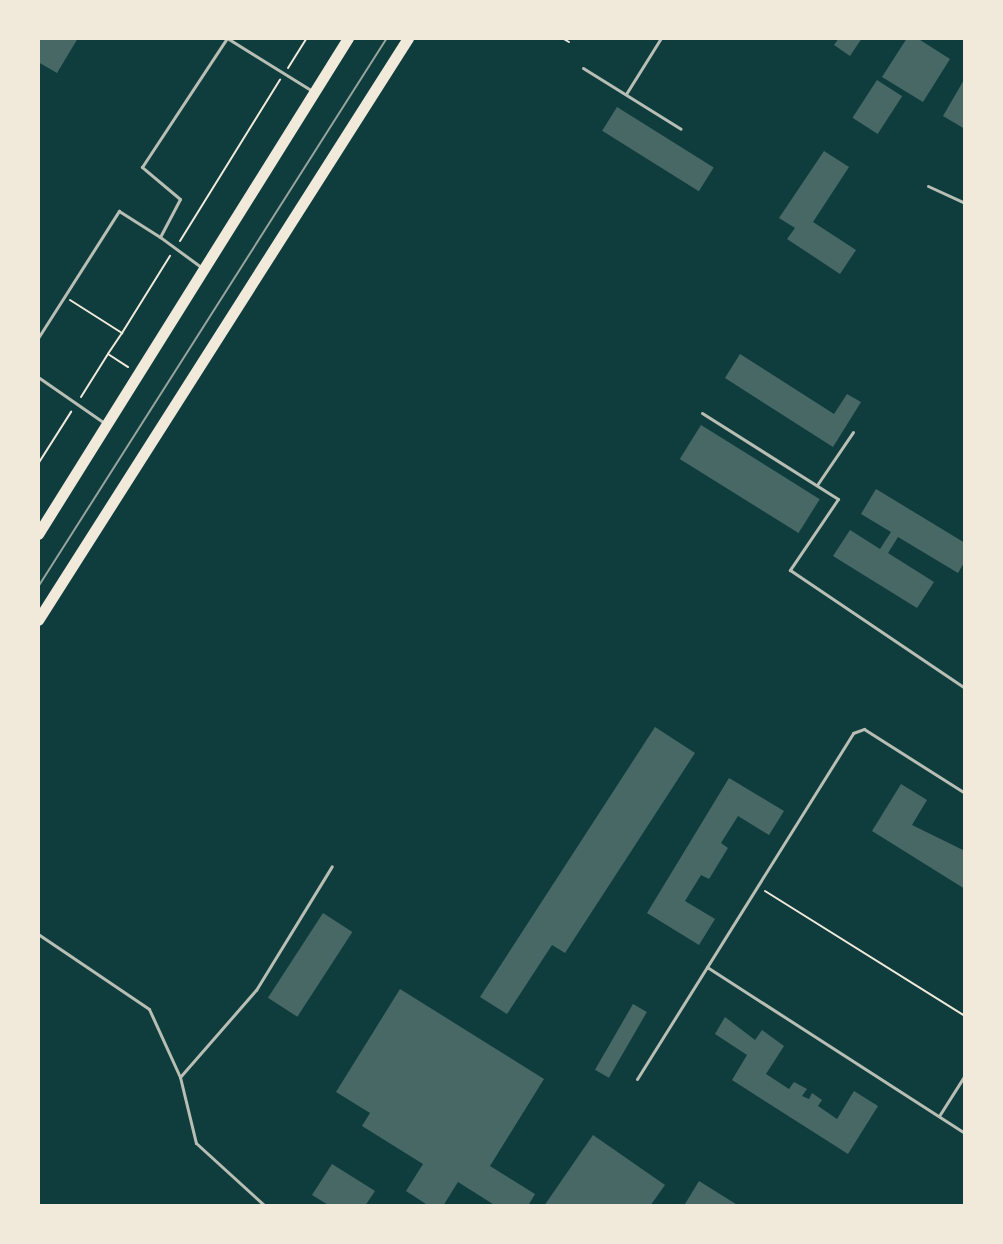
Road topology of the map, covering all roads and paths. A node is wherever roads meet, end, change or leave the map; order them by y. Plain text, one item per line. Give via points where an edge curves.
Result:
1 (227, 38) edge
2 (307, 38) edge
3 (348, 38) edge
4 (408, 38) edge
5 (562, 38) edge
6 (661, 38) edge
7 (569, 42) dead end
8 (583, 68) dead end
9 (285, 73) junction
10 (315, 92) junction
11 (626, 94) junction
12 (681, 129) dead end
13 (928, 186) dead end
14 (965, 203) edge
15 (160, 237) junction
16 (175, 248) junction
17 (204, 269) junction
18 (65, 297) junction
19 (122, 333) junction
20 (38, 338) edge
21 (133, 370) dead end
22 (38, 377) edge
23 (702, 413) dead end
24 (107, 424) junction
25 (853, 432) dead end
26 (817, 485) junction
27 (38, 534) edge
28 (38, 620) edge
29 (965, 688) edge
30 (965, 793) edge
31 (332, 866) dead end
32 (757, 886) junction
33 (38, 934) edge
34 (707, 967) junction
35 (965, 1016) edge
36 (965, 1075) edge
37 (180, 1077) junction
38 (637, 1079) dead end
39 (939, 1116) junction
40 (965, 1133) edge
41 (265, 1206) edge

1 - 9 lane
1 - 15 lane via 142,167 180,199
2 - 9 path
3 - 10 main road
4 - 28 main road
5 - 7 path
6 - 11 lane
8 - 11 lane
9 - 10 lane
9 - 16 path
10 - 17 main road
11 - 12 lane
13 - 14 lane
15 - 16 lane
15 - 18 lane via 119,211
16 - 17 lane
16 - 19 path
17 - 24 main road
18 - 19 path
18 - 20 lane
19 - 21 path via 108,354
22 - 24 lane
23 - 26 lane
24 - 27 main road
25 - 26 lane
26 - 29 lane via 838,499 790,570
30 - 32 lane via 864,729 853,733
31 - 37 lane via 256,990
32 - 34 lane
32 - 35 path
33 - 37 lane via 149,1009
34 - 38 lane
34 - 39 lane
36 - 39 lane
37 - 41 lane via 196,1143
39 - 40 lane

